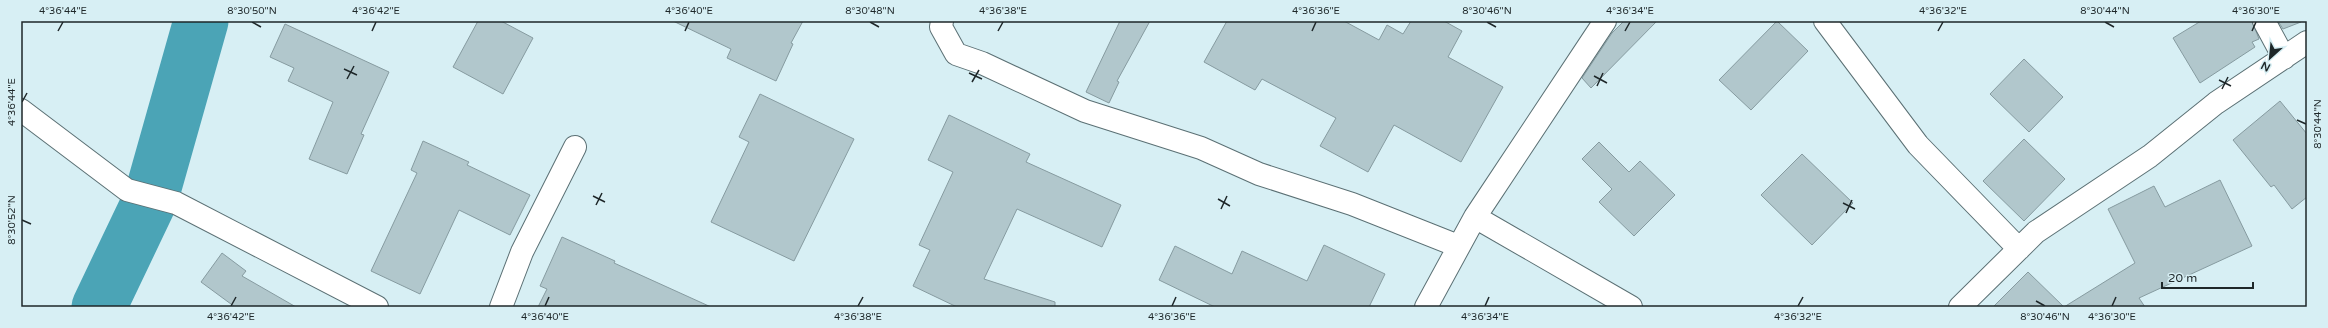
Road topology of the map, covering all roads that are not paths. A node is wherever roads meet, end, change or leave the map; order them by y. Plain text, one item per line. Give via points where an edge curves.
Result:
1 (1605, 21) edge
2 (1825, 21) edge
3 (2264, 21) edge
4 (939, 23) edge
5 (2307, 42) edge
6 (2284, 58) junction
7 (21, 110) edge
8 (575, 147) dead end
9 (1475, 217) junction
10 (1458, 246) junction
11 (2019, 249) junction
12 (377, 307) edge
13 (501, 307) edge
14 (1426, 307) edge
15 (1630, 307) edge
16 (1960, 307) edge

1 - 9 street
2 - 11 street via 1918,145
3 - 6 street
4 - 10 street via 956,54 982,63 1085,111 1201,148 1259,174 1352,204
5 - 6 street
6 - 11 street via 2216,103 2150,156 2036,232
7 - 12 street via 127,190 176,203
8 - 13 street via 522,252
9 - 10 street
9 - 15 street
10 - 14 street
11 - 16 street

